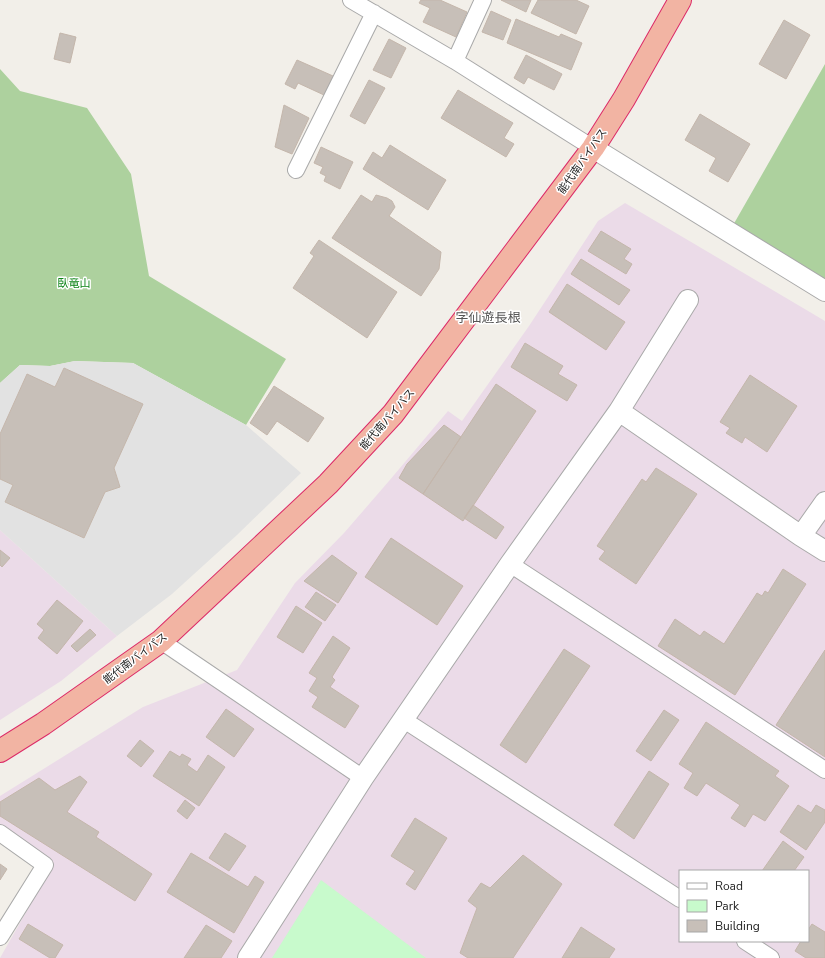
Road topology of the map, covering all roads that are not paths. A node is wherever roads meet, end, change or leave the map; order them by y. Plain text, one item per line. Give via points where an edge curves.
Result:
1 (351, 0) edge
2 (483, 0) edge
3 (680, 0) edge
4 (374, 13) junction
5 (454, 61) junction
6 (593, 148) junction
7 (296, 170) dead end
8 (825, 292) edge
9 (688, 300) dead end
10 (619, 411) junction
11 (825, 502) edge
12 (801, 536) junction
13 (825, 551) edge
14 (510, 564) junction
15 (161, 641) junction
16 (404, 720) junction
17 (0, 751) edge
18 (825, 770) edge
19 (363, 778) junction
20 (0, 833) edge
21 (679, 898) edge
22 (0, 937) edge
23 (747, 942) edge
24 (248, 958) edge
25 (771, 958) edge

1 - 4 street
2 - 5 street
3 - 6 highway, 能代南バイパス
4 - 5 street
4 - 7 street
5 - 6 street
6 - 8 street
6 - 15 highway, 能代南バイパス via 394,414 328,484
9 - 10 street
10 - 12 street
10 - 14 street
11 - 12 street
12 - 13 street
14 - 16 street
14 - 18 street
15 - 17 highway, 能代南バイパス
15 - 19 street
16 - 19 street
16 - 21 street
19 - 24 street
20 - 22 street via 45,865
23 - 25 street

